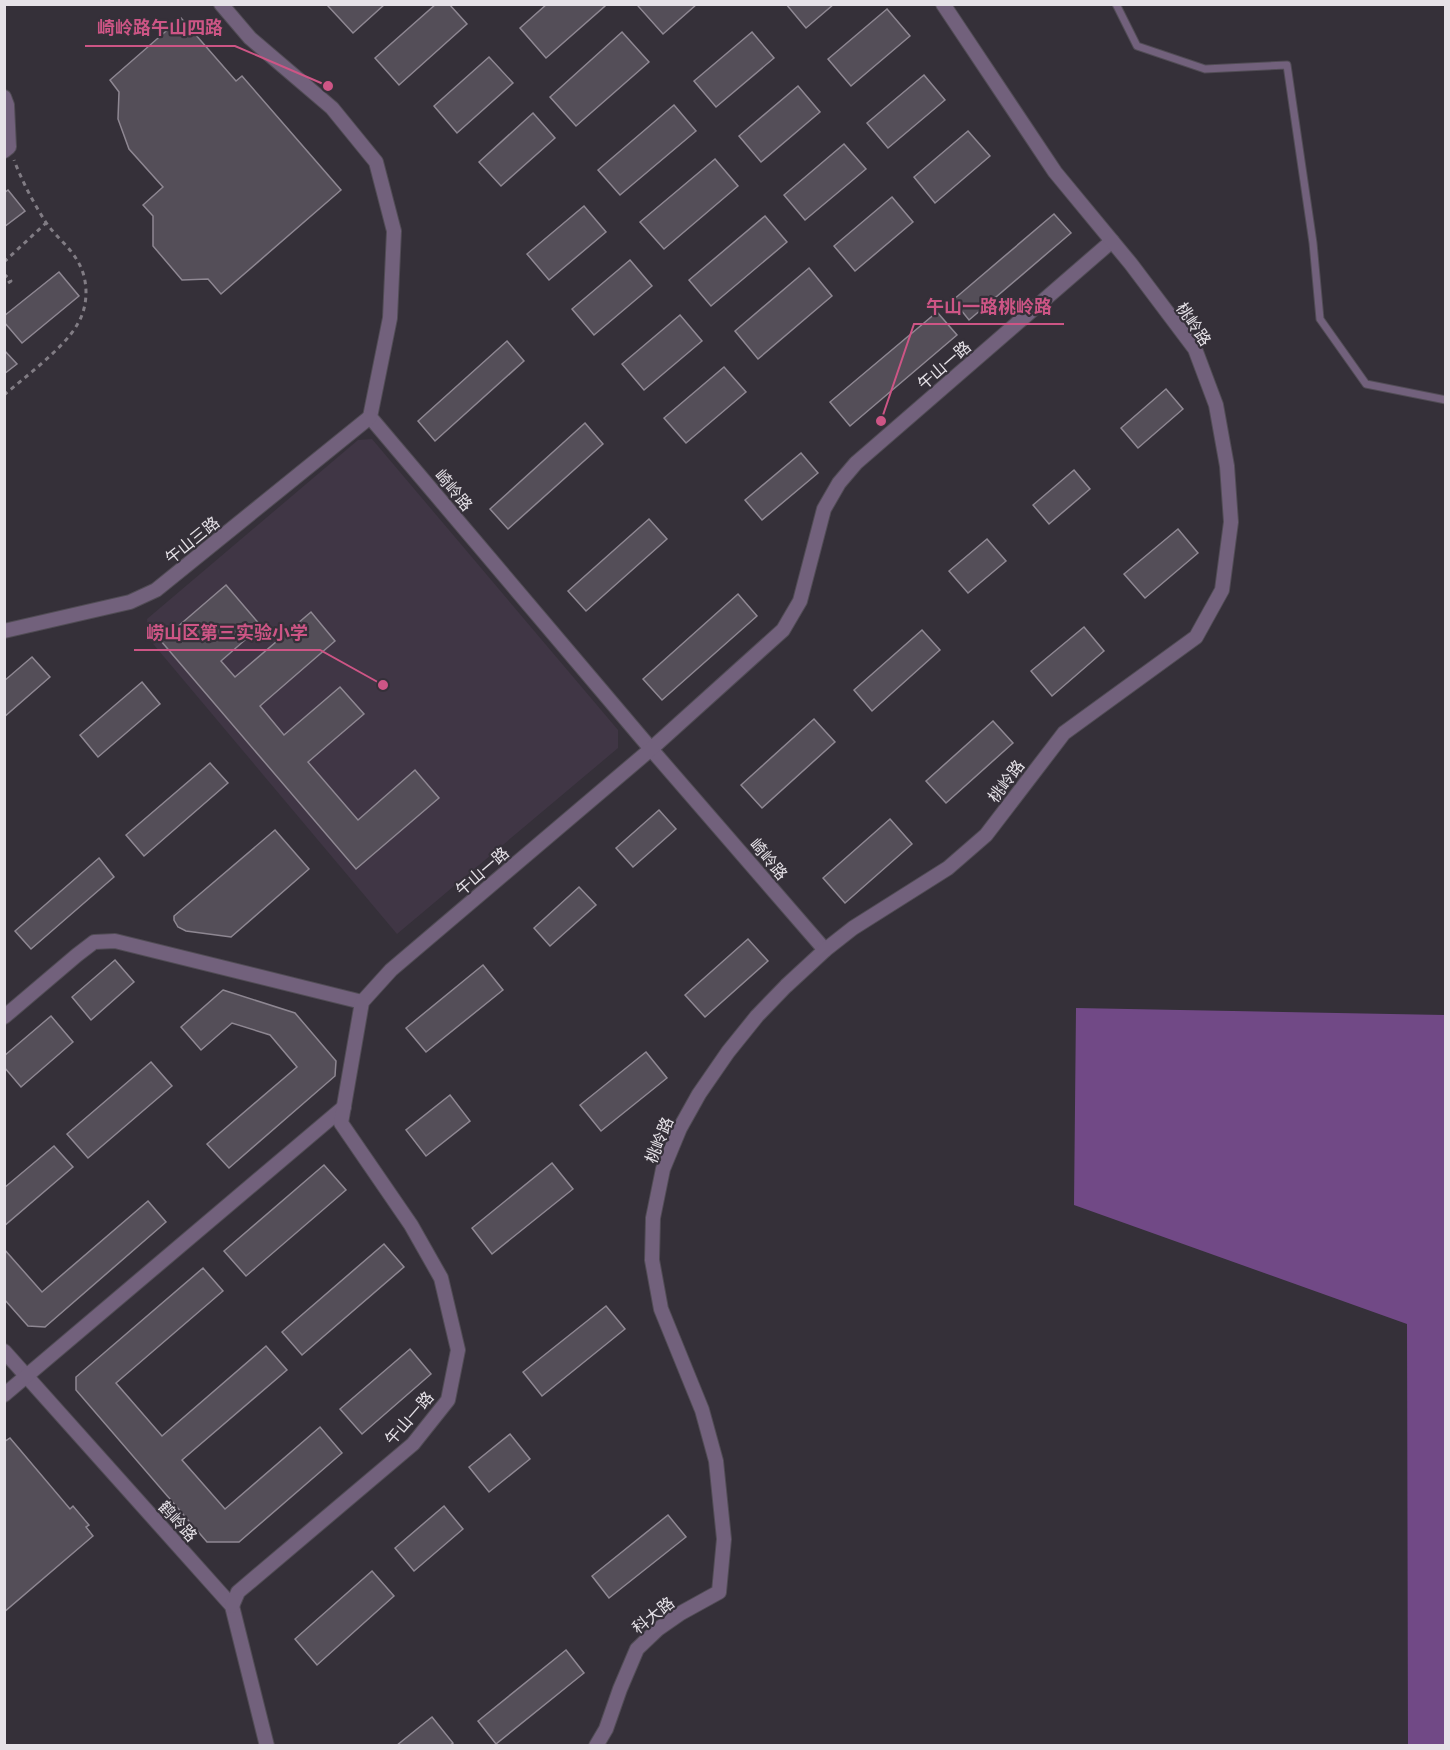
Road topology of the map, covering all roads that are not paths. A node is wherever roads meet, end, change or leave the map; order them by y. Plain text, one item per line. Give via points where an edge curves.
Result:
1 (221, 4) edge
2 (943, 4) edge
3 (1116, 4) edge
4 (4, 97) edge
5 (7, 149) edge
6 (1112, 241) junction
7 (1446, 400) edge
8 (370, 417) junction
9 (4, 631) edge
10 (651, 749) junction
11 (825, 950) junction
12 (362, 1002) junction
13 (4, 1017) edge
14 (344, 1107) junction
15 (4, 1351) edge
16 (27, 1376) junction
17 (4, 1395) edge
18 (719, 1592) joint
19 (232, 1606) junction
20 (267, 1746) edge
21 (596, 1746) edge

1 - 8 street via 250,38 332,108 376,162 394,231 390,318
2 - 6 street, 桃岭路 via 1055,172
3 - 7 lane via 1137,45 1205,69 1287,65 1320,319 1366,384
4 - 5 street
6 - 10 street, 午山一路 via 856,464 824,509 800,600 783,630
6 - 11 street, 桃岭路 via 1195,349 1216,405 1227,466 1231,522 1222,590 1196,637 1064,733 986,835 948,868
8 - 9 street, 午山三路 via 156,590 130,602
8 - 10 street, 崎岭路
10 - 11 street, 崎岭路
10 - 12 street, 午山一路 via 391,970
11 - 18 street, 桃岭路 via 757,1016 699,1094 663,1170 653,1218 652,1260 661,1309 702,1410 716,1461 724,1539
12 - 13 street via 115,941 94,942
12 - 14 street, 午山一路
14 - 16 street
14 - 19 street, 午山一路 via 341,1123 411,1225 441,1278 458,1350 448,1400 413,1444 238,1592
15 - 16 street, 鹤岭路
16 - 17 street
16 - 19 street, 鹤岭路
18 - 21 street, 科大路 via 658,1629 637,1650
19 - 20 street, 鹤岭路

